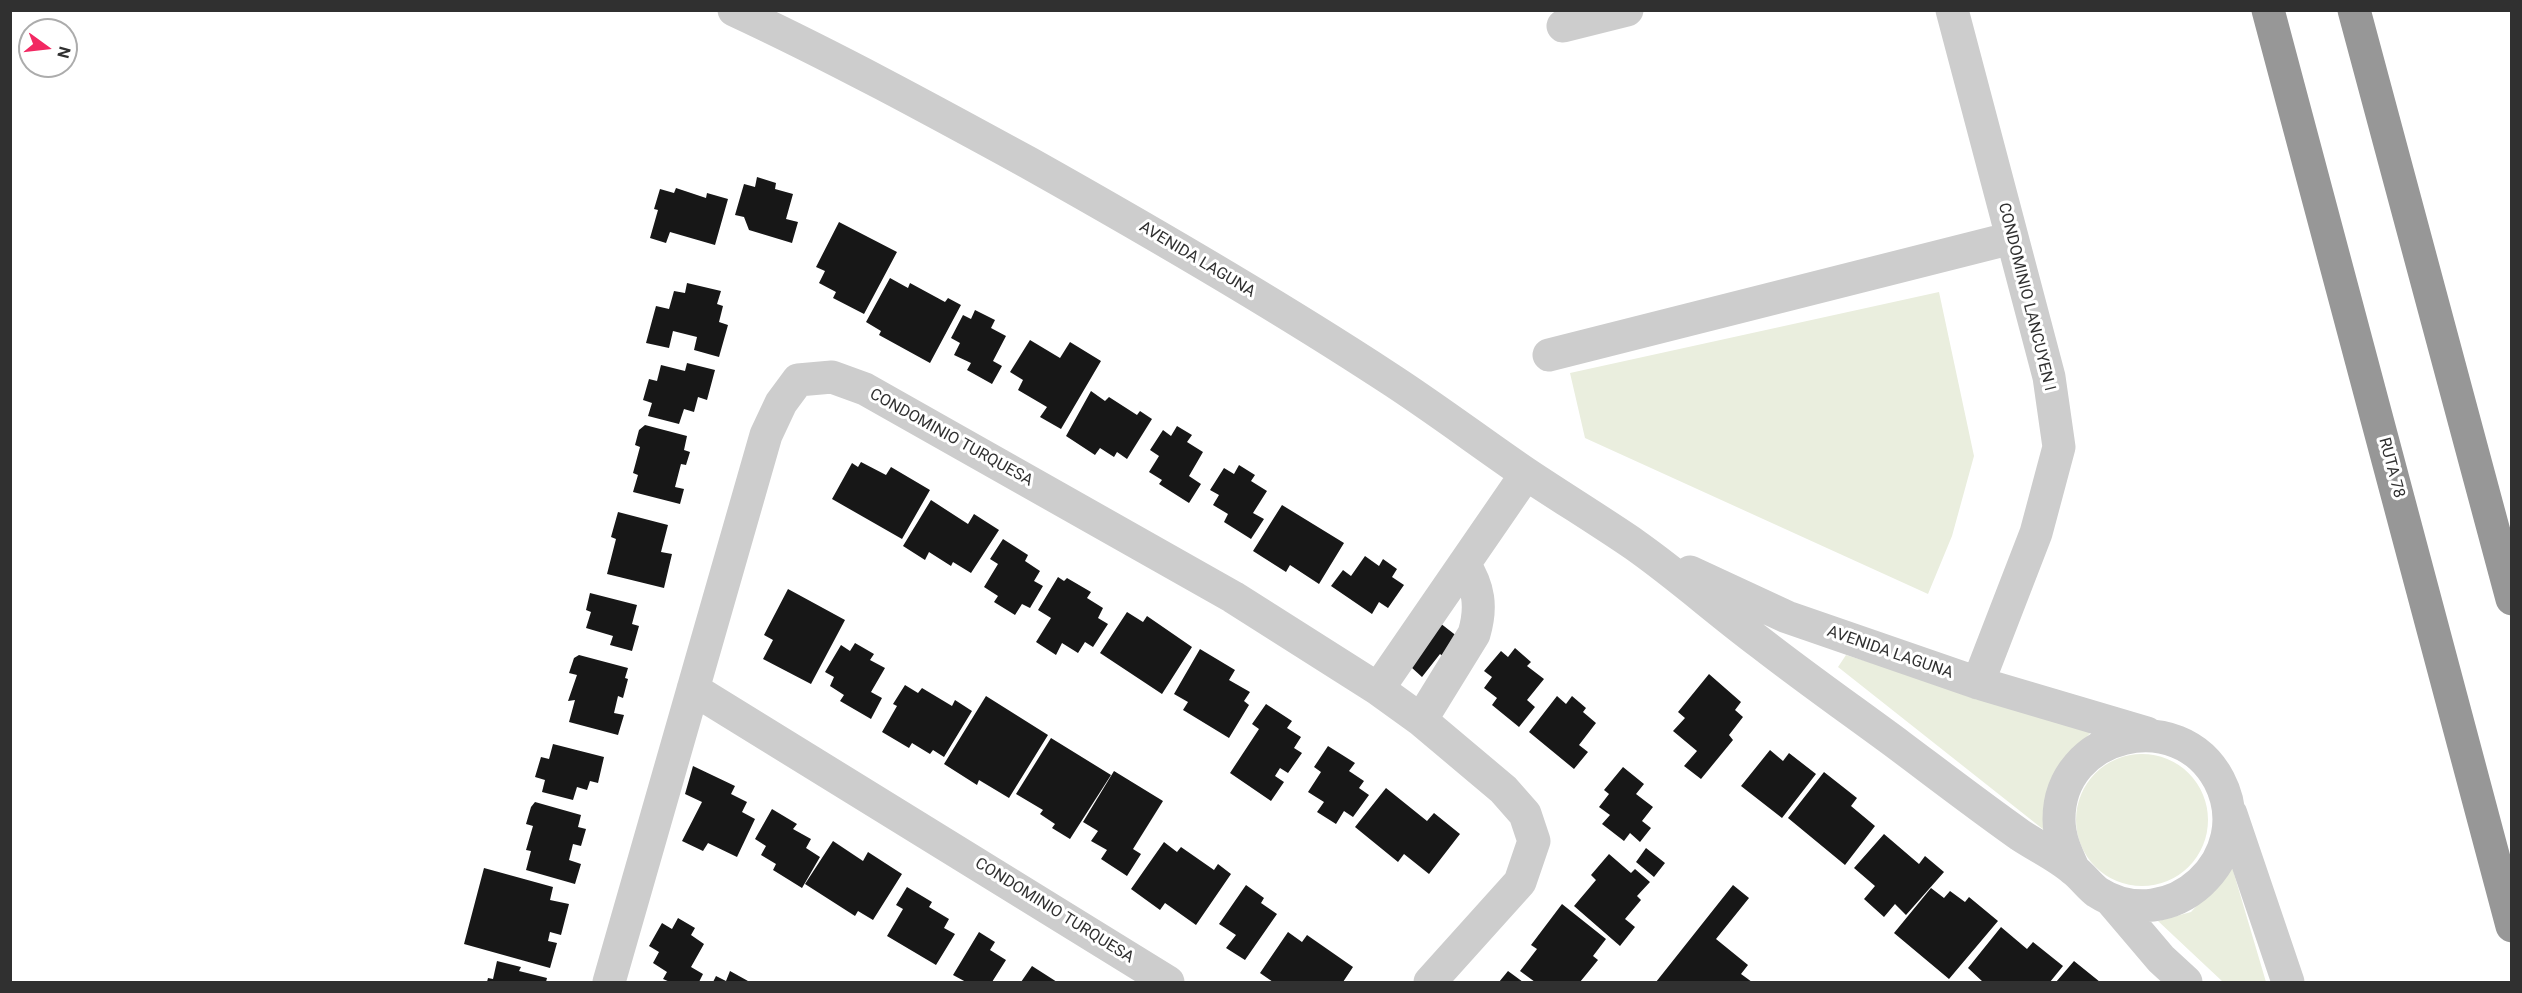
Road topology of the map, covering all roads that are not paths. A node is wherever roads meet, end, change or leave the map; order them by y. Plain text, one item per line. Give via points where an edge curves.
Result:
1 (734, 10) edge
2 (1627, 10) edge
3 (1952, 10) edge
4 (2268, 10) edge
5 (2354, 10) edge
6 (1563, 26) dead end
7 (2012, 238) junction
8 (1549, 355) dead end
9 (1526, 474) junction
10 (1637, 547) junction
11 (1464, 564) junction
12 (2511, 599) edge
13 (1978, 683) junction
14 (693, 689) junction
15 (1378, 689) junction
16 (1421, 720) junction
17 (2152, 735) junction
18 (2228, 804) junction
19 (2074, 870) junction
20 (2110, 900) junction
21 (2511, 926) edge
22 (609, 982) edge
23 (1168, 982) edge
24 (1430, 982) edge
25 (2186, 982) edge
26 (2288, 982) edge

1 - 9 street, AVENIDA LAGUNA via 938,113 1101,203 1379,372
2 - 6 street
3 - 7 street, CONDOMINIO LANCUYEN I
4 - 21 highway, RUTA 78
5 - 12 highway
7 - 8 street
7 - 13 street, CONDOMINIO LANCUYEN I via 2049,377 2059,447 2036,533
9 - 10 street, AVENIDA LAGUNA
9 - 11 street
10 - 13 street, AVENIDA LAGUNA via 1787,617
10 - 19 street, AVENIDA LAGUNA via 1774,654 2023,837
11 - 15 street
11 - 16 street via 1478,591 1478,620 1474,634
13 - 17 street, AVENIDA LAGUNA
14 - 15 street, CONDOMINIO TURQUESA via 766,435 781,403 798,380 832,378 865,389 1233,597
14 - 22 street, CONDOMINIO TURQUESA
14 - 23 street, CONDOMINIO TURQUESA
15 - 16 street, CONDOMINIO TURQUESA
16 - 24 street, CONDOMINIO TURQUESA via 1503,789 1525,814 1534,841 1520,882
17 - 18 street via 2178,742 2202,757 2219,778
17 - 19 street via 2124,737 2099,748 2078,766 2064,789 2059,817 2062,844
18 - 20 street via 2228,835 2218,864 2197,887 2170,902 2140,906
18 - 26 street
19 - 20 street
20 - 25 street

